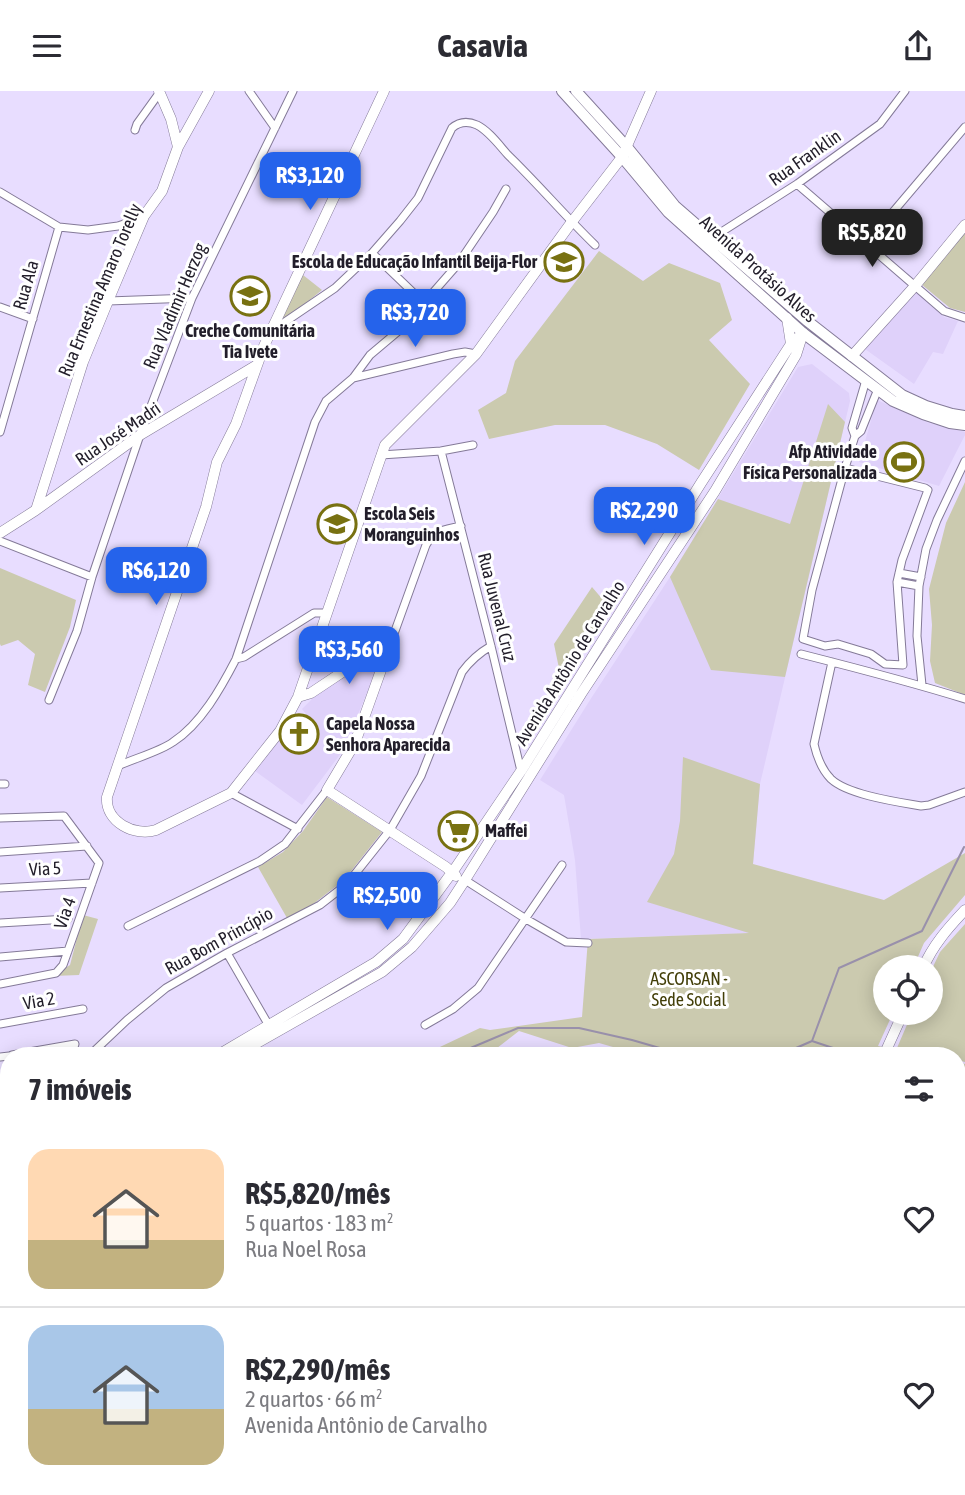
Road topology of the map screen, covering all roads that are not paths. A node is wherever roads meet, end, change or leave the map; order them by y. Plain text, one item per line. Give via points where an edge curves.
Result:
1 (159, 91) edge
2 (209, 91) edge
3 (249, 91) edge
4 (293, 91) edge
5 (384, 91) edge
6 (562, 91) edge
7 (576, 91) edge
8 (651, 91) edge
9 (905, 91) edge
10 (965, 127) edge
11 (275, 128) junction
12 (135, 130) dead end
13 (178, 147) junction
14 (625, 152) junction
15 (797, 184) junction
16 (506, 189) dead end
17 (0, 192) edge
18 (144, 216) junction
19 (571, 222) junction
20 (965, 225) edge
21 (59, 227) junction
22 (712, 238) junction
23 (595, 245) dead end
24 (865, 245) junction
25 (372, 253) junction
26 (914, 287) junction
27 (192, 298) junction
28 (108, 301) junction
29 (424, 302) junction
30 (0, 307) edge
31 (786, 318) junction
32 (965, 318) edge
33 (33, 319) junction
34 (806, 320) junction
35 (803, 333) junction
36 (824, 335) junction
37 (791, 344) junction
38 (264, 346) junction
39 (822, 348) junction
40 (476, 354) junction
41 (796, 355) junction
42 (852, 356) junction
43 (257, 365) junction
44 (352, 379) junction
45 (866, 380) junction
46 (878, 389) junction
47 (860, 400) junction
48 (872, 405) junction
49 (965, 416) edge
50 (965, 425) edge
51 (0, 432) edge
52 (139, 435) junction
53 (855, 436) junction
54 (473, 445) dead end
55 (441, 451) junction
56 (381, 455) junction
57 (965, 461) edge
58 (845, 468) junction
59 (701, 483) junction
60 (715, 491) junction
61 (695, 493) junction
62 (708, 502) junction
63 (36, 510) junction
64 (461, 526) junction
65 (0, 533) edge
66 (0, 541) edge
67 (899, 573) junction
68 (92, 577) junction
69 (921, 577) junction
70 (898, 582) junction
71 (919, 586) junction
72 (326, 613) junction
73 (391, 642) junction
74 (491, 646) junction
75 (801, 653) dead end
76 (236, 659) junction
77 (832, 662) junction
78 (922, 685) junction
79 (298, 697) junction
80 (965, 699) edge
81 (49, 700) dead end
82 (118, 766) junction
83 (521, 771) junction
84 (327, 790) junction
85 (965, 792) edge
86 (230, 793) junction
87 (0, 818) edge
88 (298, 828) junction
89 (390, 830) junction
90 (87, 846) junction
91 (0, 852) edge
92 (463, 857) junction
93 (562, 865) dead end
94 (453, 872) junction
95 (466, 880) junction
96 (92, 883) junction
97 (0, 888) edge
98 (457, 893) junction
99 (965, 910) edge
100 (68, 919) dead end
101 (526, 919) junction
102 (0, 923) edge
103 (128, 926) dead end
104 (588, 943) dead end
105 (68, 951) junction
106 (227, 953) junction
107 (929, 955) edge
108 (0, 957) edge
109 (0, 984) edge
110 (83, 1009) dead end
111 (0, 1024) edge
112 (268, 1024) junction
113 (425, 1025) dead end
114 (898, 1025) edge
115 (59, 1047) edge
116 (74, 1047) edge
117 (100, 1047) edge
118 (232, 1047) edge
119 (250, 1047) edge
120 (888, 1047) edge

1 - 12 street
1 - 13 street
2 - 13 street, Rua Ernestina Amaro Torelly
3 - 11 street
4 - 11 street, Rua Vladimir Herzog
5 - 38 street
6 - 14 main road, Avenida Protásio Alves
7 - 14 main road, Avenida Protásio Alves
8 - 14 street
9 - 15 street, Rua Franklin via 880,124
10 - 24 street
11 - 27 street, Rua Vladimir Herzog
13 - 18 street, Rua Ernestina Amaro Torelly via 162,191
14 - 19 street
14 - 22 main road, Avenida Protásio Alves
14 - 31 main road, Avenida Protásio Alves via 668,212
15 - 22 street, Rua Franklin
15 - 24 street
16 - 29 street via 458,264
17 - 21 street
18 - 21 street via 88,230
18 - 28 street, Rua Ernestina Amaro Torelly
19 - 23 street
19 - 25 street via 481,128 468,122 452,128 418,198
19 - 40 street
20 - 26 street
21 - 33 street, Rua Ala
22 - 34 main road, Avenida Protásio Alves
24 - 26 street
25 - 29 street
25 - 38 street via 335,288 279,326
26 - 32 street via 944,311
26 - 42 street
27 - 28 street
27 - 52 street, Rua Vladimir Herzog
28 - 63 street, Rua Ernestina Amaro Torelly via 83,362
29 - 44 street
30 - 33 street
31 - 35 main road, Avenida Protásio Alves
31 - 37 street
33 - 51 street, Rua Ala
34 - 35 main road
34 - 36 main road, Avenida Protásio Alves
35 - 36 main road
35 - 37 street, Avenida Antônio de Carvalho
35 - 39 main road, Avenida Protásio Alves
35 - 41 street, Avenida Antônio de Carvalho
36 - 42 main road, Avenida Protásio Alves
37 - 59 street, Avenida Antônio de Carvalho
38 - 43 street
39 - 41 street via 807,348
39 - 45 main road, Avenida Protásio Alves
40 - 44 street via 453,354
40 - 56 street via 385,445
41 - 60 street, Avenida Antônio de Carvalho
42 - 49 main road, Avenida Protásio Alves via 902,395
43 - 52 street, Rua José Madri
43 - 82 street via 217,462
44 - 76 street via 326,401 315,422
45 - 46 main road, Avenida Protásio Alves
45 - 47 street
46 - 48 street
46 - 50 main road, Avenida Protásio Alves via 923,414
47 - 48 street
47 - 53 street via 852,428
48 - 53 street
52 - 63 street, Rua José Madri
52 - 68 street, Rua Vladimir Herzog
53 - 58 street
54 - 55 street
55 - 56 street
55 - 64 street, Rua Juvenal Cruz
56 - 72 street
57 - 69 street via 937,520
58 - 67 street via 928,490
58 - 70 street via 803,639 849,647 885,664 904,664
59 - 60 street
59 - 61 street, Avenida Antônio de Carvalho
60 - 62 street, Avenida Antônio de Carvalho
61 - 62 street
61 - 83 street, Avenida Antônio de Carvalho
62 - 95 street, Avenida Antônio de Carvalho
63 - 65 street, Rua José Madri
64 - 73 street via 431,536
64 - 74 street, Rua Juvenal Cruz
66 - 68 street
67 - 69 street
67 - 70 street
68 - 81 street, Rua Vladimir Herzog via 77,631
69 - 71 street
70 - 71 street
71 - 78 street via 917,636
72 - 76 street via 314,613
72 - 79 street
73 - 79 street
73 - 84 street via 355,743
74 - 83 street, Rua Juvenal Cruz
74 - 89 street, Rua Bom Princípio via 463,673 421,776
75 - 77 street
76 - 82 street via 220,691 173,743
77 - 78 street
77 - 85 street via 814,744 830,778 855,791 921,806
78 - 80 street
79 - 86 street via 280,731
82 - 86 street via 107,797 108,809 131,830 156,831
83 - 92 street, Avenida Antônio de Carvalho
84 - 88 street
84 - 89 street
86 - 88 street
87 - 90 street, Via 4 via 64,816
88 - 103 street via 280,849 260,861
89 - 94 street
89 - 106 street, Rua Bom Princípio via 334,895
90 - 91 street
90 - 96 street, Via 4 via 99,863
92 - 94 street, Avenida Antônio de Carvalho
92 - 95 street via 459,871
93 - 101 street
94 - 98 street via 459,879
94 - 112 street, Avenida Antônio de Carvalho via 403,939 376,962
95 - 98 street, Avenida Antônio de Carvalho
95 - 101 street
96 - 97 street, Via 5
96 - 105 street, Via 4
98 - 119 street, Avenida Antônio de Carvalho via 411,947 382,972
99 - 107 street
100 - 102 street
101 - 104 street via 566,942
101 - 113 street via 478,988
105 - 108 street
105 - 109 street, Via 4 via 56,973
106 - 112 street
106 - 117 street, Rua Bom Princípio via 155,996
110 - 111 street, Via 2
112 - 118 street, Avenida Antônio de Carvalho
114 - 120 street
115 - 116 street

